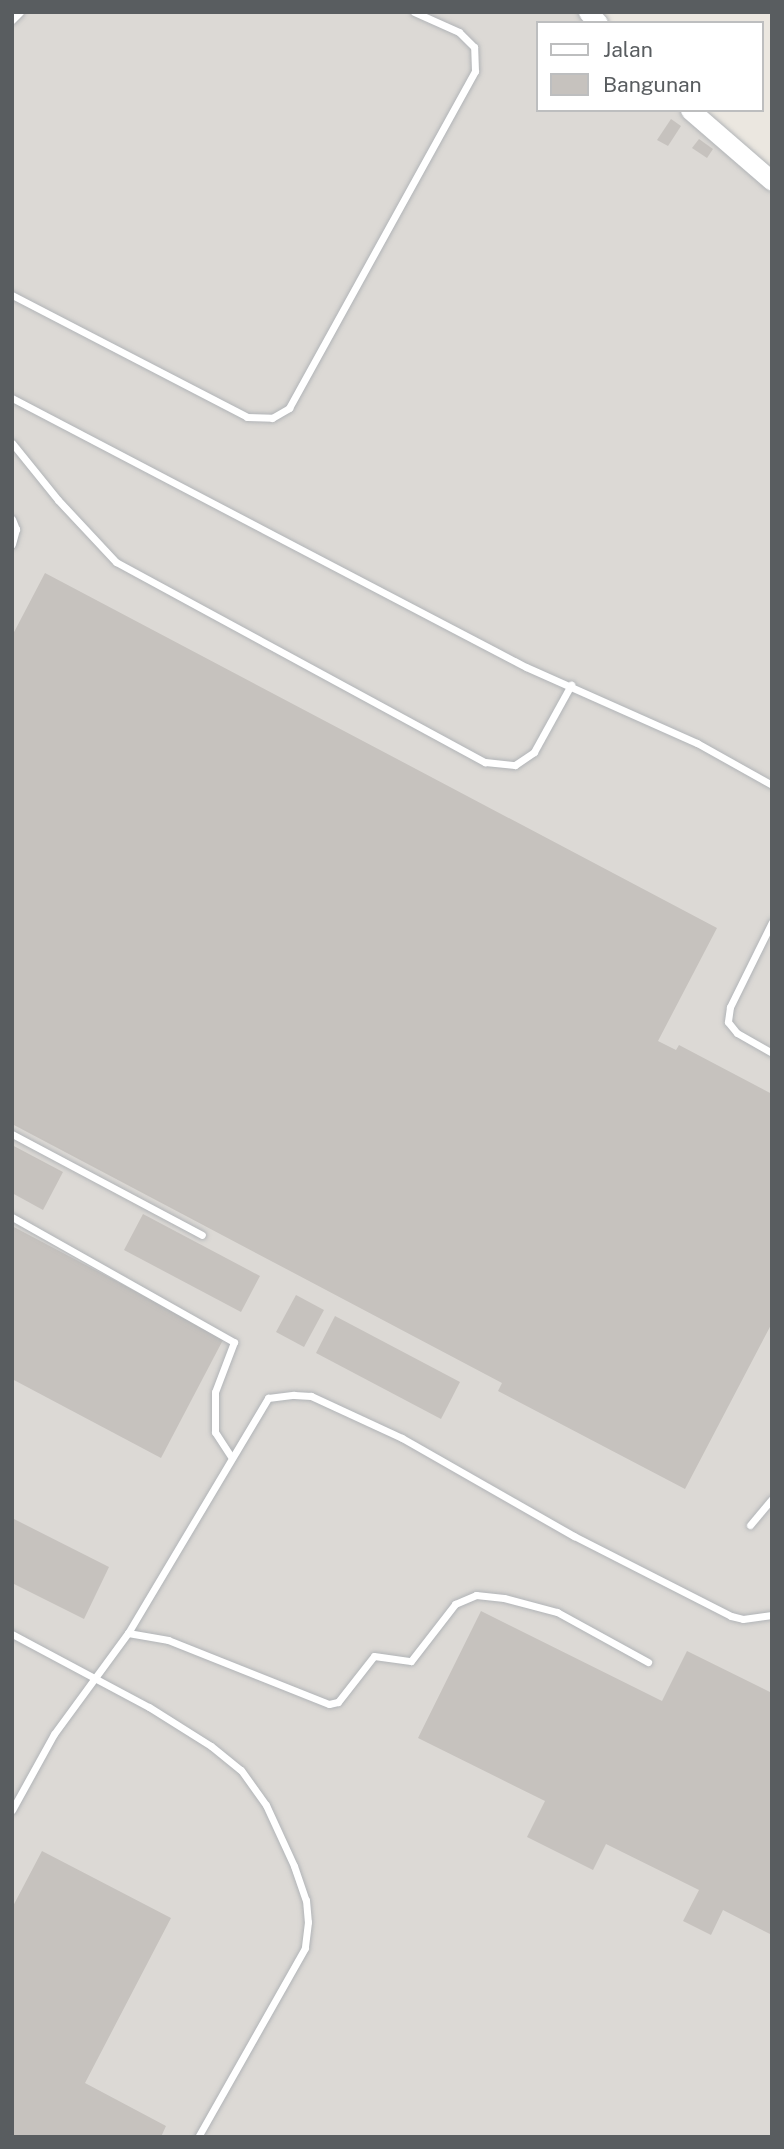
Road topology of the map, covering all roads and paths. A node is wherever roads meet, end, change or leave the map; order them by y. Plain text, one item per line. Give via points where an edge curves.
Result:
1 (20, 12) edge
2 (414, 12) edge
3 (12, 20) edge
4 (692, 112) edge
5 (772, 181) edge
6 (12, 295) edge
7 (12, 398) edge
8 (12, 443) edge
9 (12, 519) edge
10 (12, 544) edge
11 (571, 685) junction
12 (772, 785) edge
13 (772, 922) edge
14 (772, 1053) edge
15 (12, 1135) edge
16 (12, 1217) edge
17 (202, 1235) dead end
18 (231, 1457) junction
19 (772, 1499) edge
20 (750, 1525) dead end
21 (772, 1615) edge
22 (128, 1633) junction
23 (12, 1634) edge
24 (648, 1661) dead end
25 (93, 1679) junction
26 (12, 1810) edge
27 (198, 2137) edge

1 - 3 lane
2 - 6 lane via 459,32 474,47 475,72 289,408 272,418 247,417
4 - 5 main road
7 - 11 lane via 526,667
8 - 11 lane via 116,562 485,762 515,765 534,752
9 - 10 lane via 16,529
11 - 12 lane via 696,743
13 - 14 lane via 730,1007 728,1022 737,1033
15 - 17 lane
16 - 18 lane via 234,1342 215,1392 215,1432
18 - 21 lane via 268,1398 311,1396 402,1438 574,1536 722,1611 743,1619
18 - 22 lane
19 - 20 lane
22 - 24 lane via 168,1640 329,1704 338,1702 374,1656 407,1662 416,1657 455,1604 475,1595 557,1612
22 - 25 lane
23 - 25 lane
25 - 26 lane via 54,1734
25 - 27 lane via 149,1707 241,1770 266,1805 306,1899 305,1948

